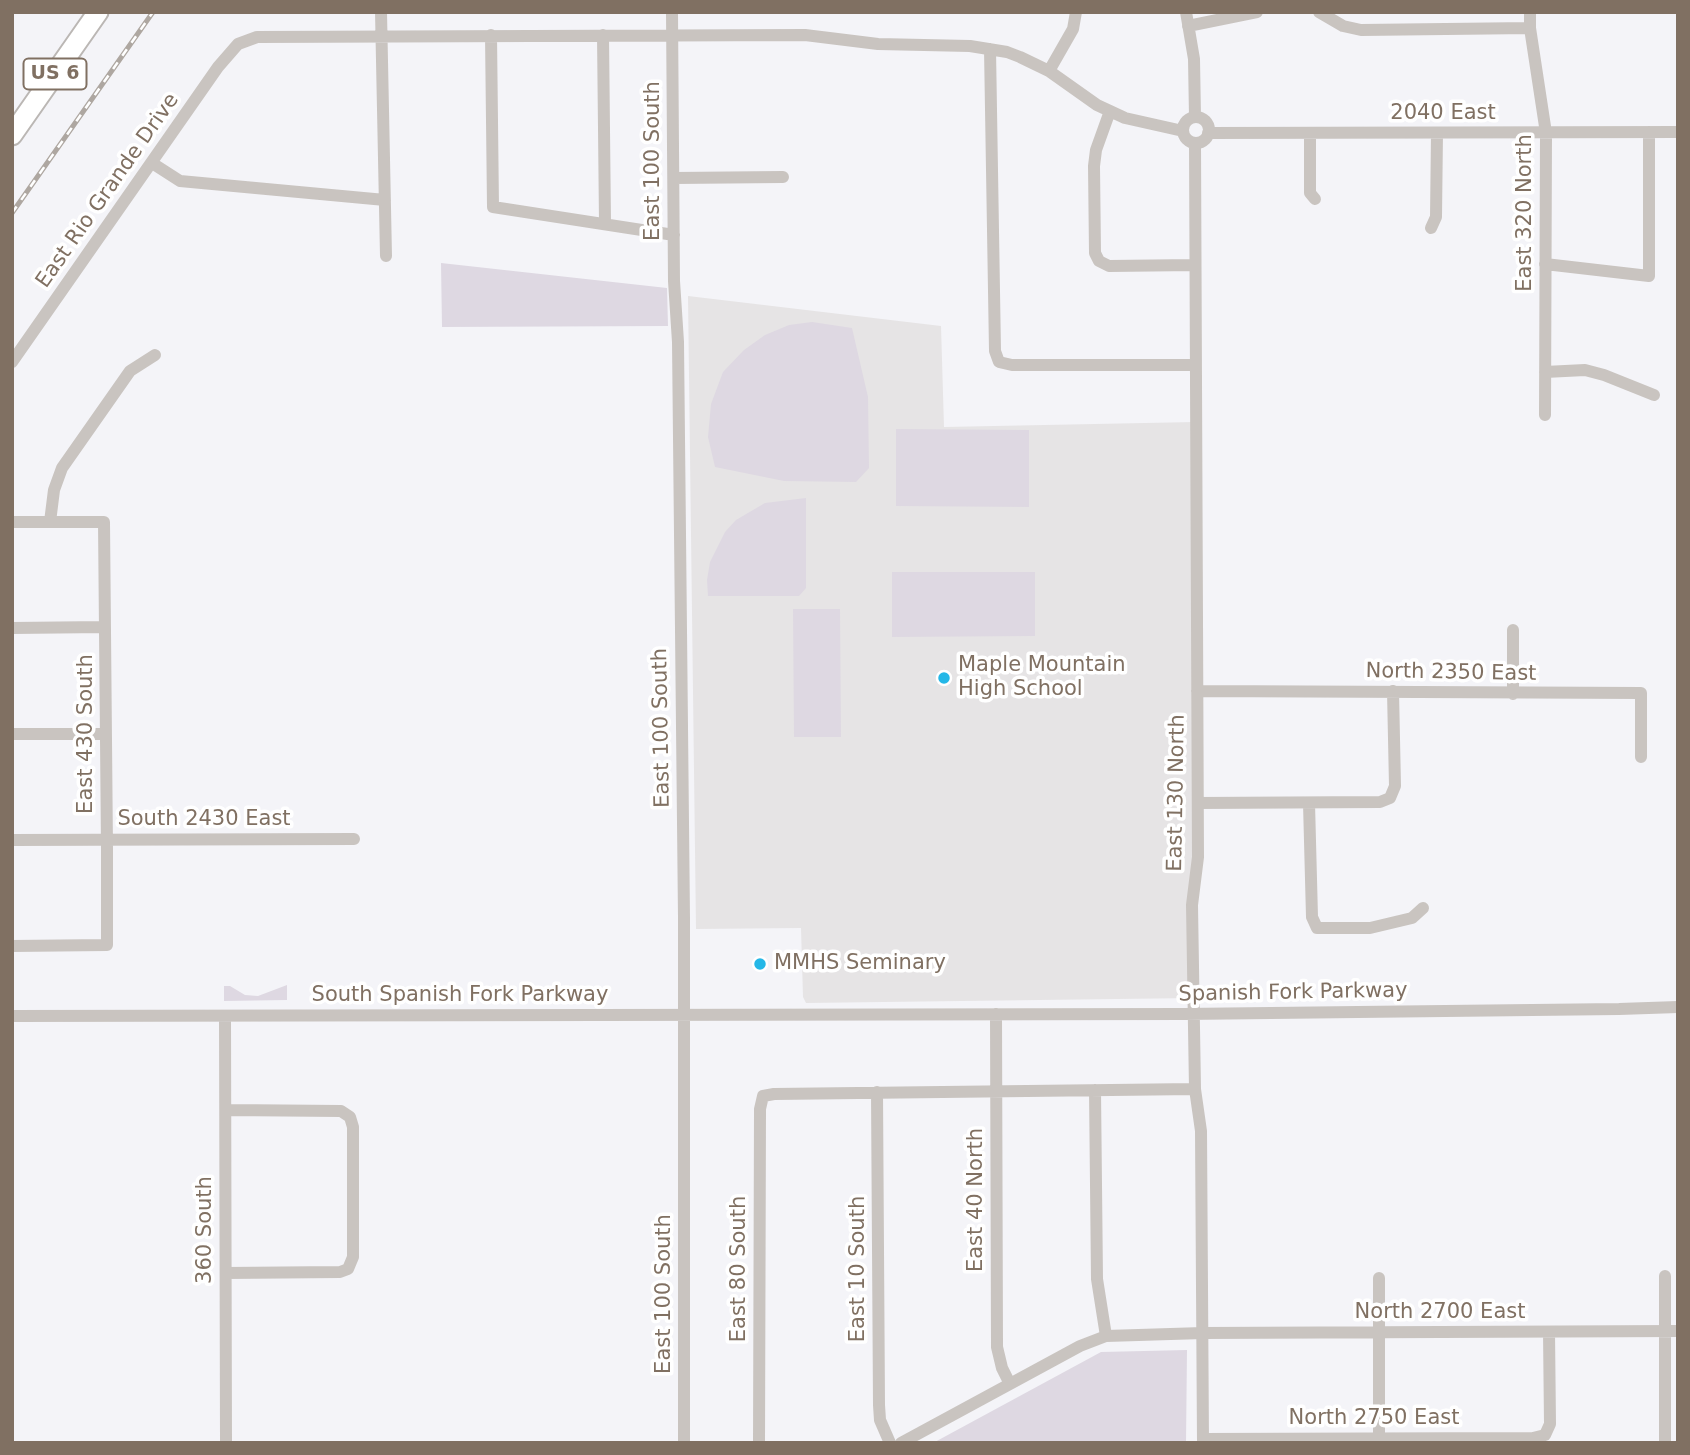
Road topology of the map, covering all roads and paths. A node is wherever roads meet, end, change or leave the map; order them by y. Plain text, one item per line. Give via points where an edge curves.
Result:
1 (98, 12) edge
2 (381, 12) edge
3 (671, 12) edge
4 (1076, 12) edge
5 (1186, 12) edge
6 (1257, 12) edge
7 (1319, 12) edge
8 (1530, 12) edge
9 (1188, 26) junction
10 (1530, 28) junction
11 (673, 34) junction
12 (381, 35) junction
13 (491, 35) junction
14 (603, 35) junction
15 (990, 49) junction
16 (1049, 71) junction
17 (1110, 111) junction
18 (1195, 117) junction
19 (1183, 131) junction
20 (1649, 132) junction
21 (1678, 132) edge
22 (1208, 133) junction
23 (1310, 133) junction
24 (1437, 133) junction
25 (1546, 133) junction
26 (12, 135) edge
27 (1195, 143) junction
28 (152, 163) junction
29 (783, 177) dead end
30 (674, 178) junction
31 (385, 200) junction
32 (1315, 200) dead end
33 (605, 223) junction
34 (1431, 228) dead end
35 (674, 235) junction
36 (386, 256) dead end
37 (1545, 264) junction
38 (1195, 265) junction
39 (155, 355) dead end
40 (12, 362) edge
41 (1195, 365) junction
42 (1545, 372) junction
43 (1654, 395) dead end
44 (1545, 415) dead end
45 (12, 522) edge
46 (50, 522) junction
47 (106, 627) junction
48 (12, 628) edge
49 (1513, 630) dead end
50 (1197, 691) junction
51 (1393, 691) junction
52 (1513, 694) junction
53 (12, 734) edge
54 (106, 734) junction
55 (1641, 757) dead end
56 (1198, 803) junction
57 (1310, 803) junction
58 (107, 839) junction
59 (354, 839) dead end
60 (12, 840) edge
61 (1423, 908) dead end
62 (12, 946) edge
63 (1678, 1007) edge
64 (1194, 1012) junction
65 (908, 1013) joint
66 (684, 1014) junction
67 (996, 1014) junction
68 (12, 1016) edge
69 (225, 1016) junction
70 (1195, 1089) junction
71 (1095, 1090) junction
72 (996, 1091) junction
73 (877, 1092) junction
74 (226, 1110) junction
75 (226, 1273) junction
76 (1665, 1276) dead end
77 (1379, 1278) dead end
78 (1672, 1331) edge
79 (1379, 1332) junction
80 (1549, 1332) junction
81 (1203, 1333) junction
82 (1106, 1336) junction
83 (1010, 1384) junction
84 (1379, 1440) edge
85 (1203, 1441) edge
86 (226, 1443) edge
87 (684, 1443) edge
88 (759, 1443) edge
89 (890, 1443) edge
90 (901, 1443) edge
91 (1665, 1443) edge

1 - 26 highway, US 6
2 - 12 street
3 - 11 street, East 100 South
4 - 16 street via 1073,29
5 - 9 street
6 - 9 street
7 - 10 street via 1343,26 1362,30
8 - 10 street, East 320 North
9 - 18 street
10 - 25 street, East 320 North
11 - 14 street
11 - 15 street via 805,35
11 - 30 street, East 100 South
12 - 13 street
12 - 28 street, East Rio Grande Drive via 265,36 238,44
12 - 31 street
13 - 14 street
13 - 33 street via 493,207
14 - 33 street
15 - 16 street
15 - 41 street via 995,351 999,362
16 - 17 street
17 - 19 street via 1144,124
17 - 38 street via 1094,166 1095,253 1099,261 1109,266
18 - 19 street via 1185,123
18 - 22 street via 1206,122
19 - 27 street via 1185,138
20 - 21 street, 2040 East
20 - 25 street, 2040 East
20 - 37 street via 1648,276
22 - 23 street, 2040 East
22 - 27 street
23 - 24 street, 2040 East
23 - 32 street via 1310,193
24 - 25 street, 2040 East
24 - 34 street via 1436,217
25 - 37 street, East 320 North
27 - 38 street, East 130 North
28 - 31 street via 180,181
28 - 40 street, East Rio Grande Drive
29 - 30 street
30 - 35 street, East 100 South
31 - 36 street
33 - 35 street
35 - 66 street, East 100 South
37 - 42 street, East 320 North
38 - 41 street, East 130 North
39 - 46 street via 130,370 62,468
41 - 50 street, East 130 North
42 - 43 street via 1604,374
42 - 44 street, East 320 North
45 - 46 street
46 - 47 street, East 430 South via 104,522
47 - 48 street
47 - 54 street, East 430 South
49 - 52 street
50 - 51 street, North 2350 East
50 - 56 street, East 130 North
51 - 52 street, North 2350 East
51 - 57 street via 1395,786 1390,798
52 - 55 street, North 2350 East via 1641,693
53 - 54 street
54 - 58 street, East 430 South
56 - 57 street
56 - 64 street, East 130 North via 1192,905
57 - 61 street via 1312,917 1317,928 1370,928 1412,918
58 - 59 street, South 2430 East
58 - 60 street, South 2430 East
58 - 62 street, East 430 South via 107,945
63 - 64 street, Spanish Fork Parkway
64 - 67 street, Spanish Fork Parkway
64 - 70 street, East 130 North
65 - 66 street, South Spanish Fork Parkway
65 - 67 street, Spanish Fork Parkway
66 - 69 street, South Spanish Fork Parkway
66 - 87 street, East 100 South
67 - 72 street, East 40 North
68 - 69 street, South Spanish Fork Parkway
69 - 74 street, 360 South
70 - 71 street
70 - 81 street, East 130 North via 1201,1130
71 - 72 street
71 - 82 street via 1097,1279
72 - 73 street
72 - 83 street, East 40 North via 997,1347
73 - 88 street, East 80 South via 763,1096
73 - 89 street, East 10 South via 879,1405
74 - 75 street, 360 South
74 - 75 street via 337,1111 348,1114 353,1127 353,1257 348,1269 336,1273
75 - 86 street, 360 South
76 - 78 street
77 - 79 street
78 - 80 street, North 2700 East
78 - 91 street
79 - 80 street, North 2700 East
79 - 81 street, North 2700 East
79 - 84 street
80 - 84 street, North 2750 East via 1550,1424 1545,1434 1533,1438
81 - 82 street, North 2700 East
81 - 85 street, East 130 North
82 - 83 street
83 - 90 street
84 - 85 street, North 2750 East

